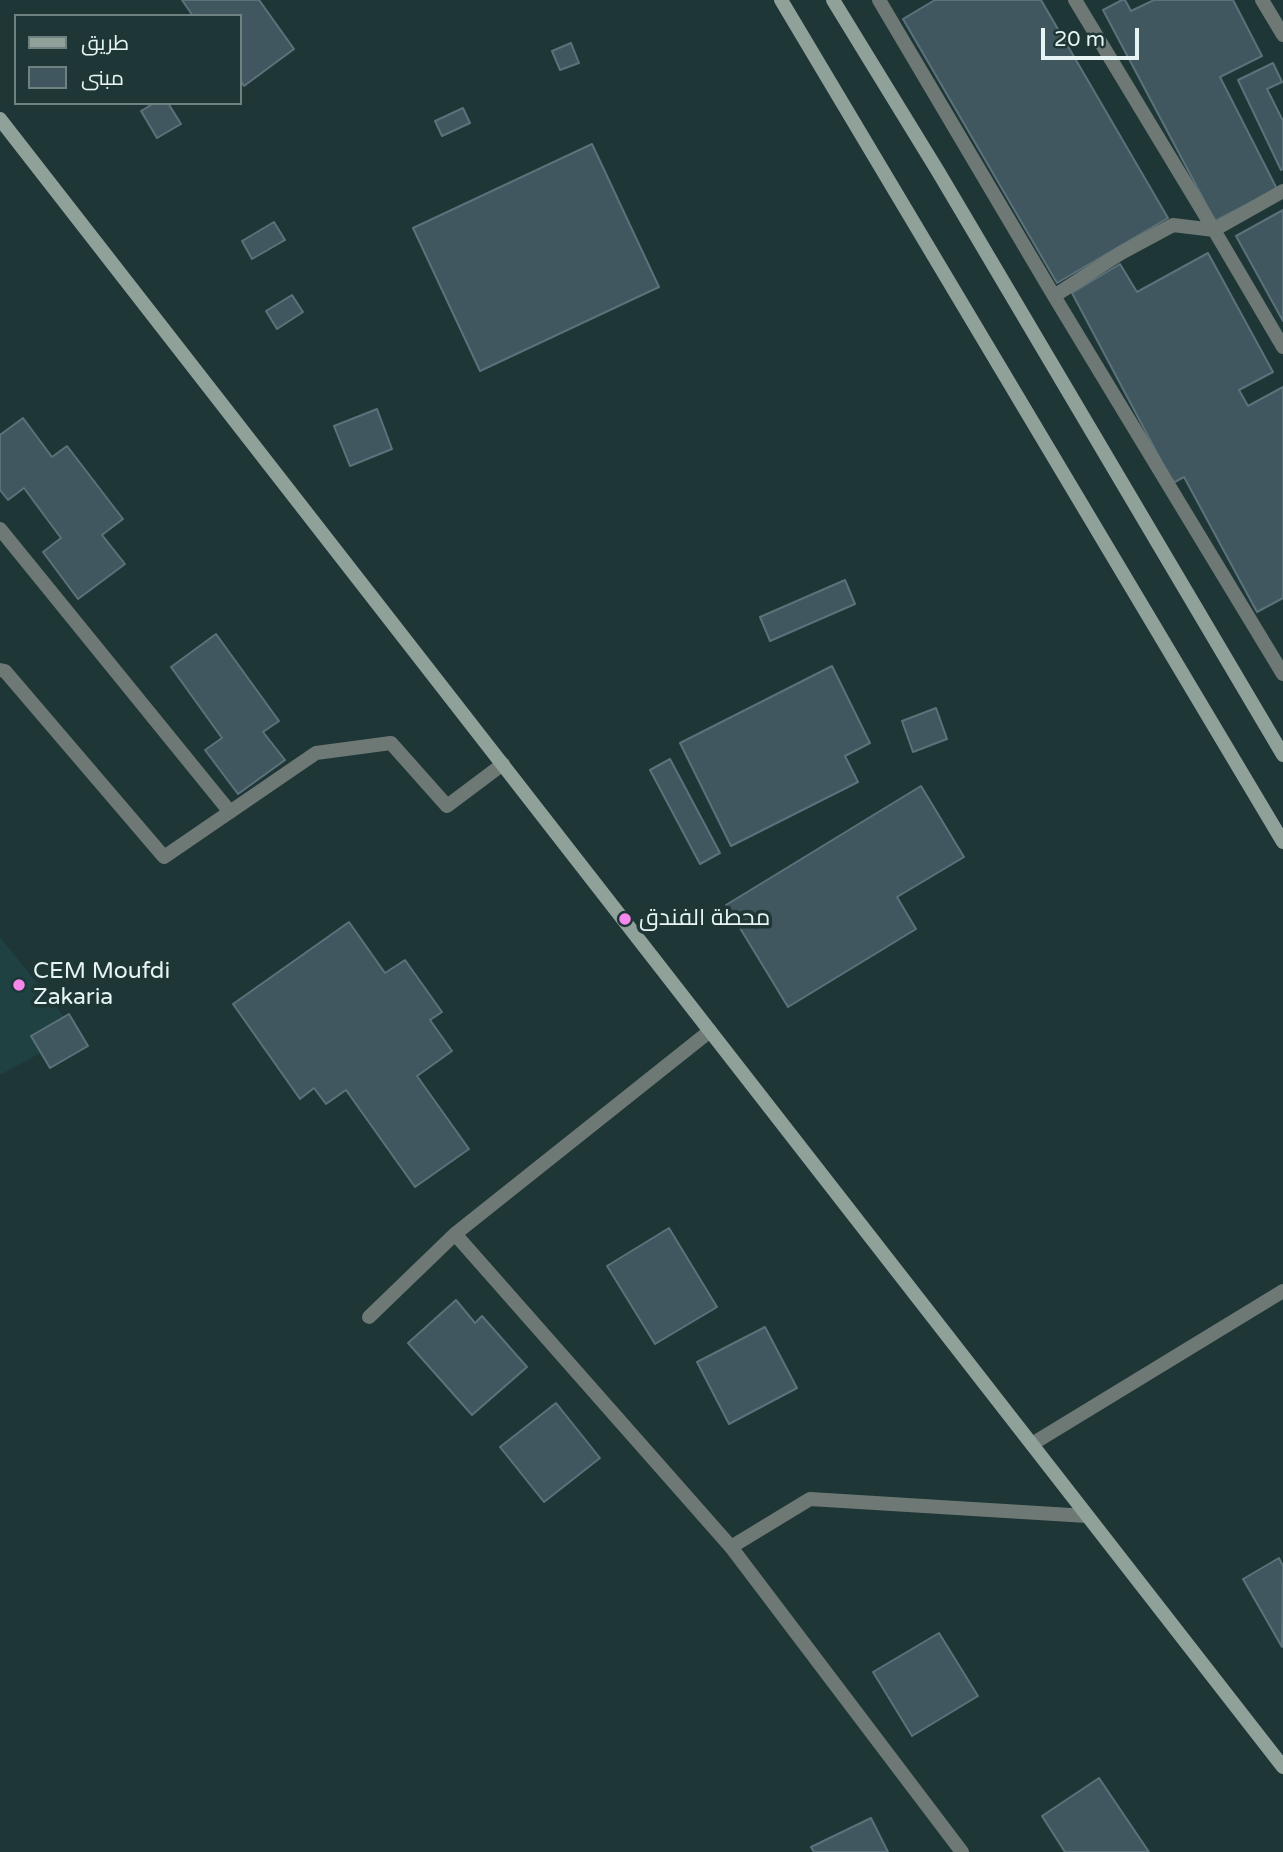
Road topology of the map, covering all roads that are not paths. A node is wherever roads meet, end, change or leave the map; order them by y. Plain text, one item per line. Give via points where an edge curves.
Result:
1 (781, 0) edge
2 (833, 0) edge
3 (879, 0) edge
4 (1075, 0) edge
5 (1262, 0) edge
6 (1283, 35) edge
7 (0, 119) edge
8 (1283, 191) edge
9 (1214, 230) junction
10 (1054, 296) junction
11 (1283, 347) edge
12 (0, 529) edge
13 (1281, 666) edge
14 (0, 670) edge
15 (1283, 755) edge
16 (503, 764) junction
17 (230, 812) junction
18 (1283, 842) edge
19 (710, 1031) junction
20 (455, 1234) junction
21 (1283, 1291) edge
22 (369, 1317) dead end
23 (1032, 1444) junction
24 (1087, 1516) junction
25 (730, 1547) junction
26 (1283, 1767) edge
27 (962, 1852) edge

1 - 18 main road
2 - 15 main road
3 - 10 street
4 - 9 street
5 - 6 street
7 - 16 main road
8 - 9 street
9 - 10 street via 1172,225
9 - 11 street
10 - 13 street
12 - 17 street
14 - 17 street via 164,857
16 - 17 street via 447,806 391,743 316,753
16 - 19 main road
19 - 20 street
19 - 23 main road
20 - 22 street
20 - 25 street
21 - 23 street
23 - 24 main road
24 - 25 street via 810,1499
24 - 26 main road
25 - 27 street

